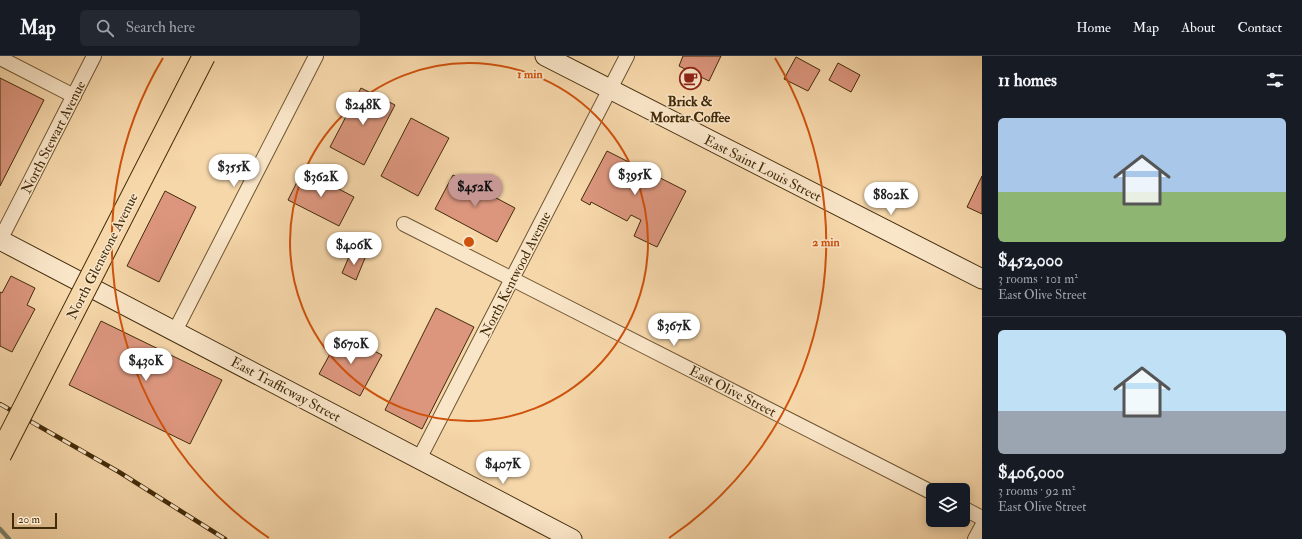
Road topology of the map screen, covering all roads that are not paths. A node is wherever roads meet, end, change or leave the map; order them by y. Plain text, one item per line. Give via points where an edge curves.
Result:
1 (94, 56) edge
2 (204, 56) edge
3 (316, 56) edge
4 (545, 56) edge
5 (627, 56) edge
6 (0, 58) edge
7 (610, 89) junction
8 (74, 96) junction
9 (404, 224) dead end
10 (0, 240) edge
11 (512, 279) junction
12 (982, 279) edge
13 (175, 331) junction
14 (0, 455) edge
15 (419, 459) junction
16 (926, 489) edge
17 (970, 512) edge
18 (982, 518) edge
19 (982, 526) edge
20 (572, 539) edge
21 (975, 539) edge

1 - 8 street, North Stewart Avenue
2 - 14 main road, North Glenstone Avenue, bridge
3 - 13 street
4 - 7 main road, East Saint Louis Street
5 - 7 street, North Kentwood Avenue
6 - 8 street
7 - 11 street, North Kentwood Avenue
7 - 12 main road, East Saint Louis Street
8 - 10 street, North Stewart Avenue
9 - 11 street, East Olive Street
10 - 13 main road, East Trafficway Street
11 - 15 street, North Kentwood Avenue
11 - 16 street, East Olive Street
13 - 15 main road, East Trafficway Street
15 - 20 main road, East Trafficway Street
17 - 18 street
19 - 21 street

